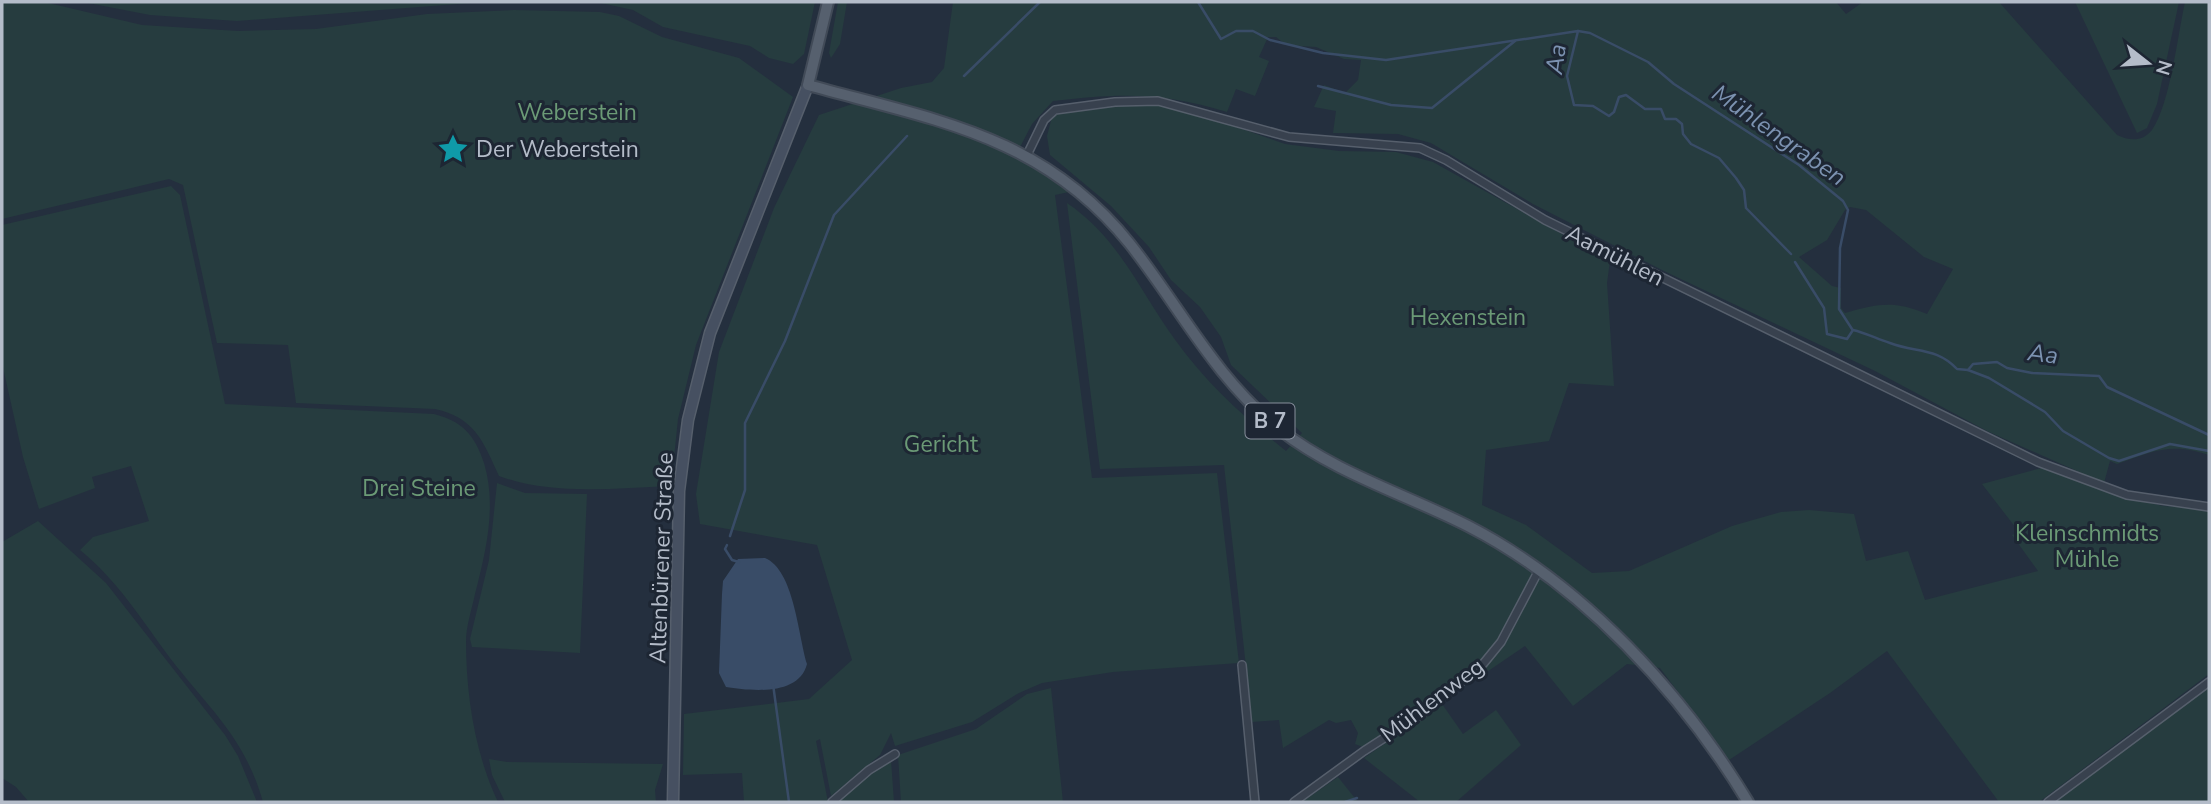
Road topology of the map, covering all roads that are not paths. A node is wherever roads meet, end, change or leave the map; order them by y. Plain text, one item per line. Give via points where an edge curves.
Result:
1 (828, 2) edge
2 (808, 85) junction
3 (1027, 155) junction
4 (2209, 507) edge
5 (1539, 570) junction
6 (1242, 665) dead end
7 (2209, 682) edge
8 (895, 754) dead end
9 (673, 802) edge
10 (832, 802) edge
11 (1255, 802) edge
12 (1294, 802) edge
13 (1748, 802) edge
14 (2049, 802) edge

1 - 2 main road
2 - 3 main road, B 7 via 974,131
2 - 9 street, Altenbürener Straße via 710,333 688,421 678,491
3 - 4 street, Aamühlen via 1055,110 1149,101 1181,105 1289,137 1420,148 1556,225 2038,462 2127,495
3 - 5 main road, B 7 via 1101,211 1226,378 1280,430 1347,471 1470,527
5 - 12 street, Mühlenweg via 1501,642 1475,673
5 - 13 main road, B 7 via 1590,610 1695,724
6 - 11 street
7 - 14 street
8 - 10 street

